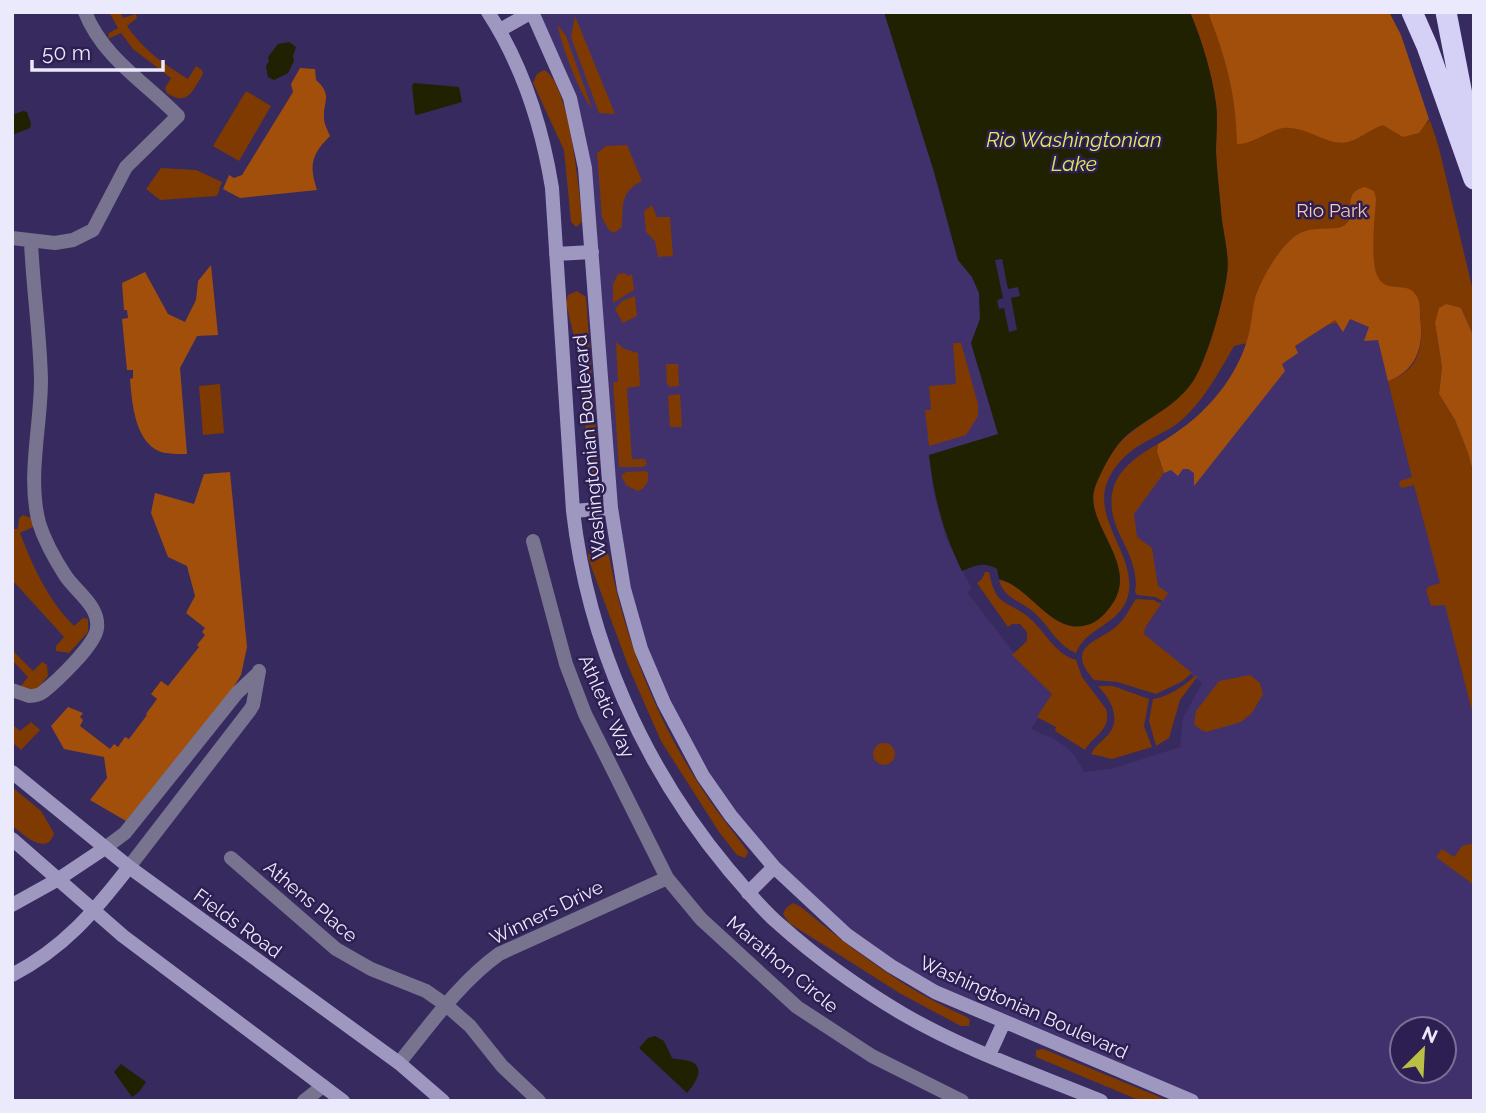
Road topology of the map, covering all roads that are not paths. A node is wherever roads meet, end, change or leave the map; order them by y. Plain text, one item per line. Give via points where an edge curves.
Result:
1 (85, 12) edge
2 (488, 12) edge
3 (532, 12) edge
4 (1412, 12) edge
5 (1446, 12) edge
6 (500, 30) junction
7 (1474, 153) edge
8 (1474, 179) edge
9 (12, 238) edge
10 (31, 242) junction
11 (592, 252) junction
12 (556, 254) junction
13 (611, 508) junction
14 (573, 511) junction
15 (533, 541) dead end
16 (12, 690) edge
17 (12, 772) edge
18 (12, 839) edge
19 (105, 848) junction
20 (231, 858) dead end
21 (129, 867) junction
22 (774, 867) junction
23 (667, 878) junction
24 (57, 880) junction
25 (748, 893) junction
26 (12, 905) edge
27 (93, 912) junction
28 (12, 975) edge
29 (446, 1005) junction
30 (1004, 1022) junction
31 (989, 1055) junction
32 (399, 1063) junction
33 (323, 1086) junction
34 (304, 1101) edge
35 (343, 1101) edge
36 (443, 1101) edge
37 (539, 1101) edge
38 (962, 1101) edge
39 (1101, 1101) edge
40 (1192, 1101) edge

1 - 10 street via 109,52 178,116 126,167 93,230 73,240
2 - 6 street, Washingtonian Boulevard
3 - 6 street
3 - 11 street, Washingtonian Boulevard via 570,98 585,168
4 - 8 highway
5 - 7 highway
6 - 12 street, Washingtonian Boulevard via 531,100 546,151
9 - 10 street
10 - 16 street via 41,382 35,475 39,521 49,551 87,601 98,624 88,647 44,691 29,696
11 - 12 street
11 - 13 street, Washingtonian Boulevard
12 - 14 street, Washingtonian Boulevard
13 - 14 street
13 - 22 street, Washingtonian Boulevard via 624,589 641,649 664,703 703,776
14 - 25 street, Washingtonian Boulevard via 586,589 631,719 682,808
15 - 23 street, Athletic Way via 566,664 585,714
17 - 19 street, Fields Road
18 - 24 street
19 - 21 street, Fields Road
19 - 21 street via 125,833 259,671 250,710
19 - 24 street
20 - 29 street, Athens Place via 336,949
21 - 27 street
21 - 32 street, Fields Road
22 - 25 street
22 - 30 street, Washingtonian Boulevard via 847,935 891,966 934,992
23 - 29 street, Winners Drive via 499,954
23 - 38 street, Marathon Circle via 701,919 797,1007 872,1056
24 - 26 street
24 - 27 street
25 - 31 street, Washingtonian Boulevard via 785,930 863,990
27 - 28 street via 72,934
27 - 33 street
29 - 32 street, Winners Drive
29 - 37 street
30 - 31 street
30 - 40 street, Washingtonian Boulevard
31 - 39 street, Washingtonian Boulevard
32 - 36 street, Fields Road
33 - 34 street
33 - 35 street

